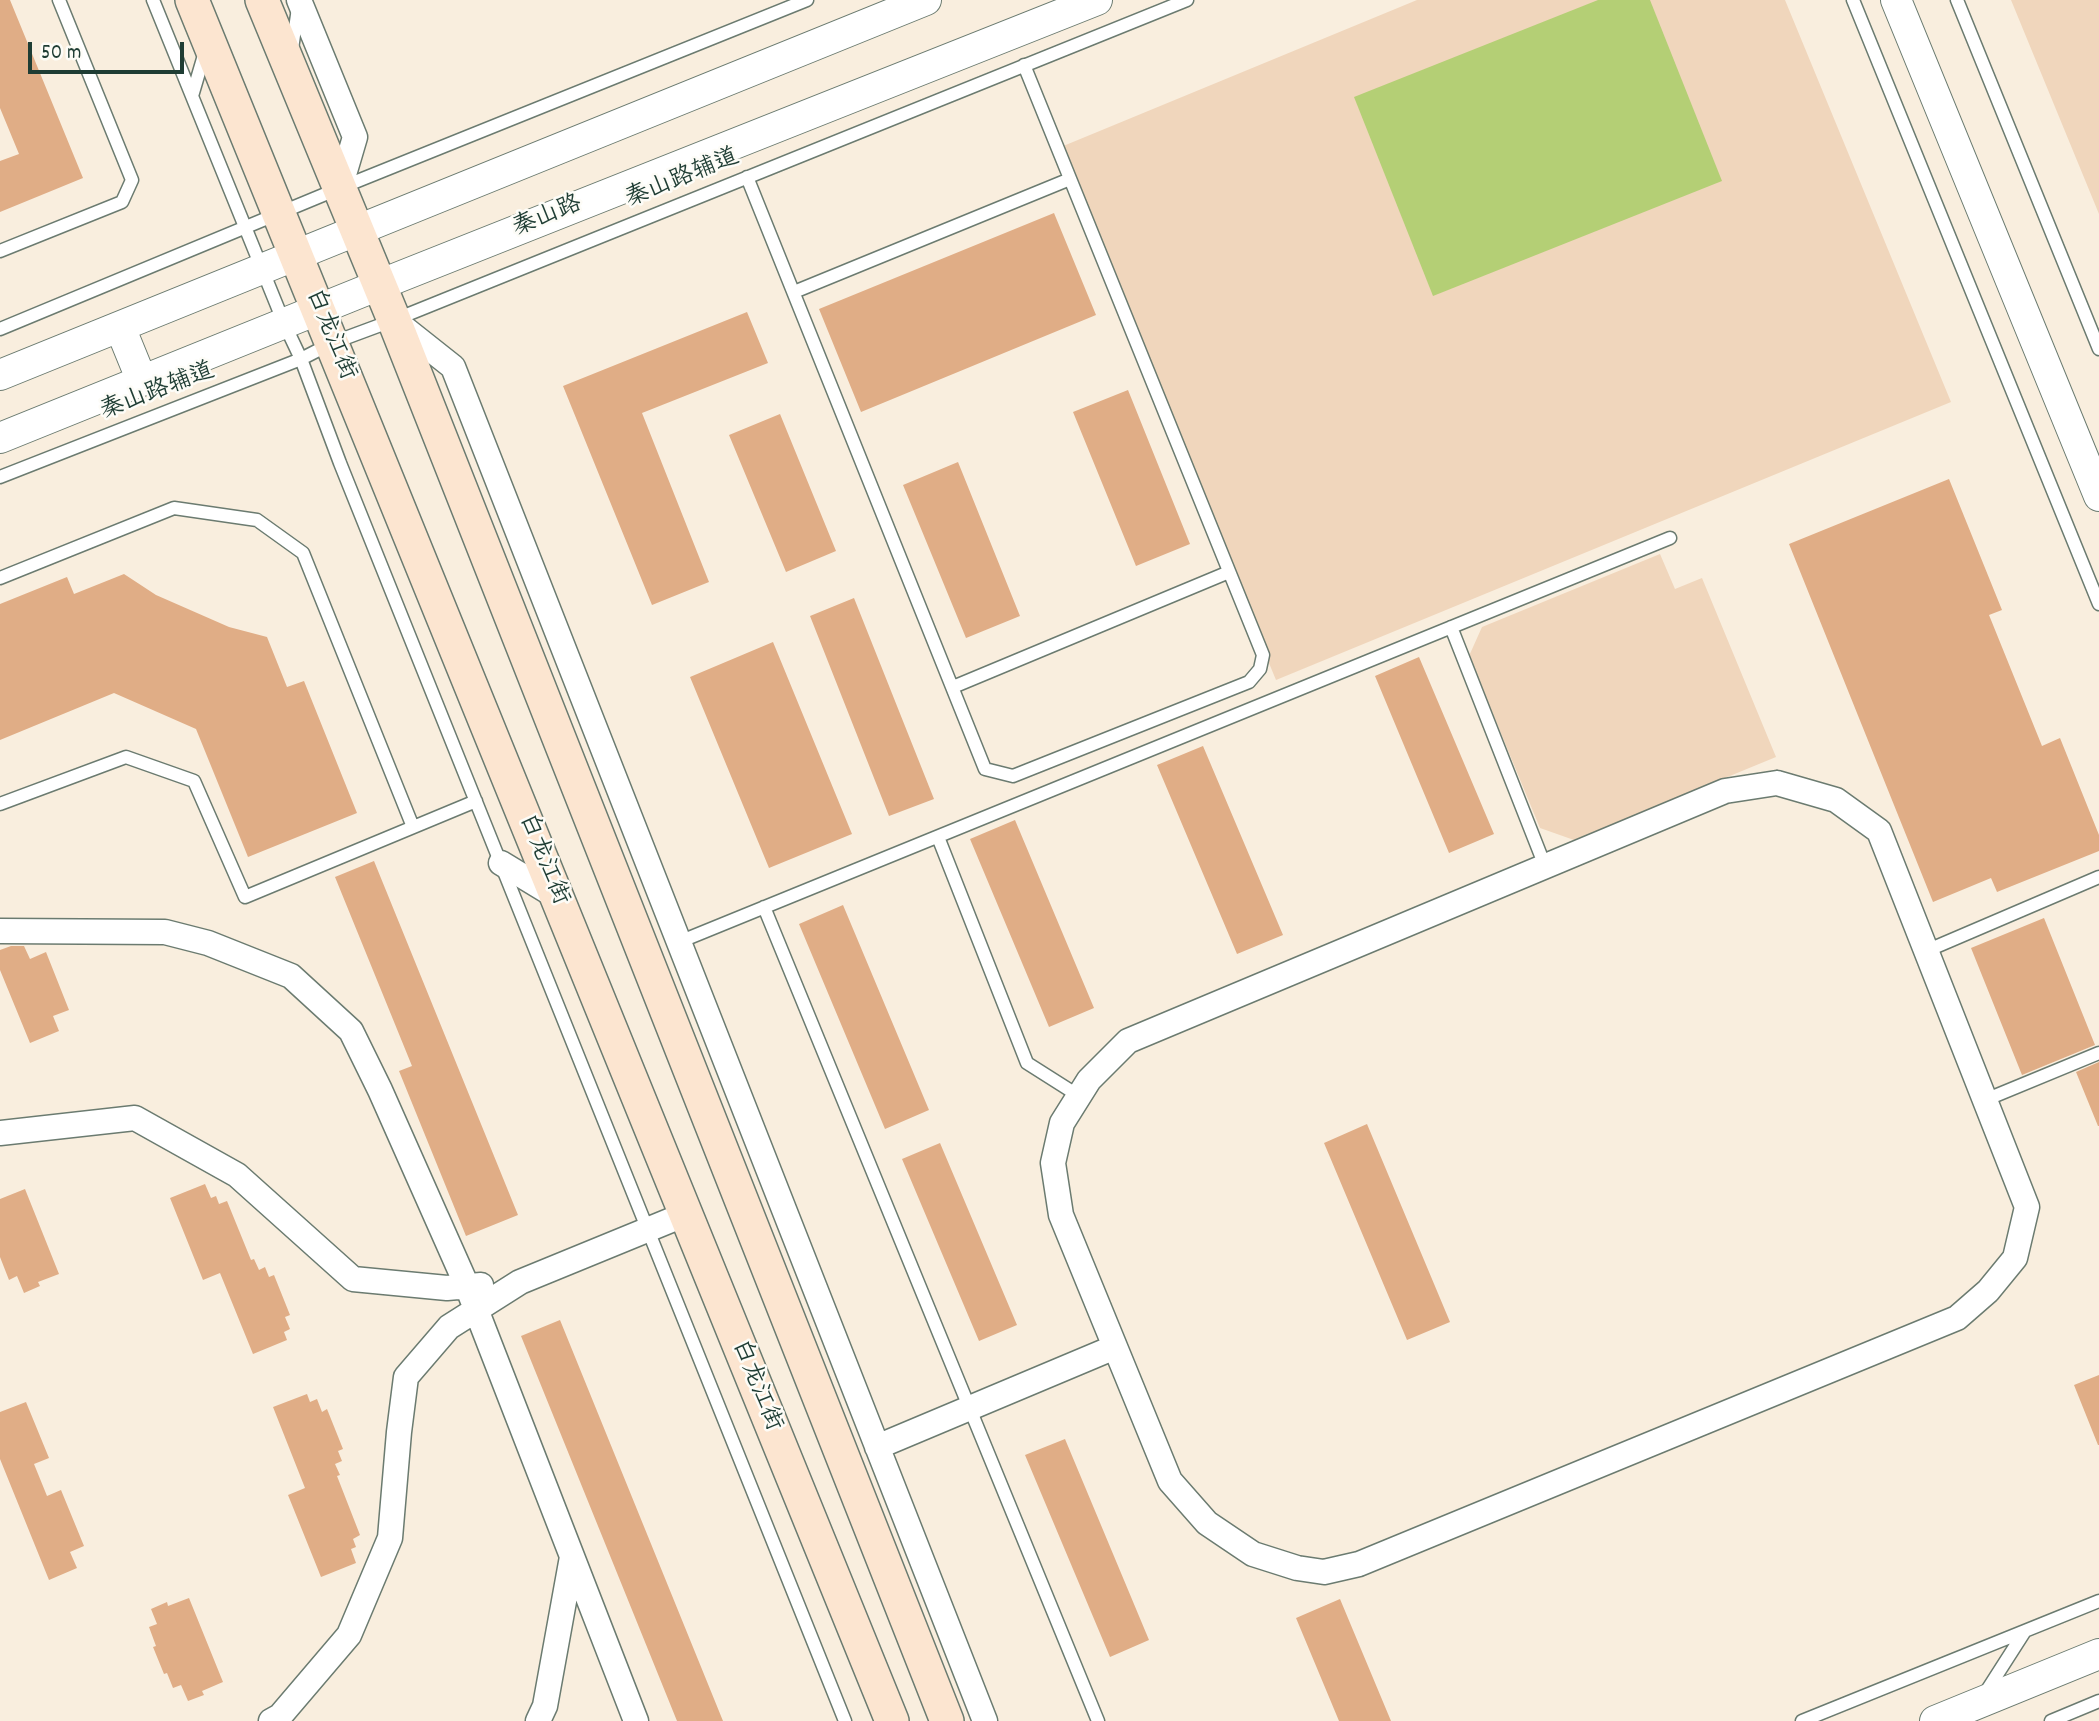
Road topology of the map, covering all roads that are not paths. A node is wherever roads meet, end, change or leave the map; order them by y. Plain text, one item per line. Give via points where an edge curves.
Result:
1 (59, 0) edge
2 (153, 0) edge
3 (192, 0) edge
4 (262, 0) edge
5 (299, 0) edge
6 (807, 0) edge
7 (926, 0) edge
8 (1097, 0) edge
9 (1187, 0) edge
10 (1853, 0) edge
11 (1896, 0) edge
12 (1957, 0) edge
13 (208, 41) junction
14 (1024, 65) junction
15 (290, 66) junction
16 (192, 96) junction
17 (747, 177) junction
18 (1070, 179) junction
19 (340, 188) junction
20 (279, 213) junction
21 (245, 227) junction
22 (357, 231) junction
23 (0, 251) edge
24 (296, 255) junction
25 (262, 269) junction
26 (379, 285) junction
27 (794, 292) junction
28 (318, 309) junction
29 (394, 320) junction
30 (284, 323) junction
31 (120, 327) junction
32 (0, 329) edge
33 (332, 343) junction
34 (2099, 349) edge
35 (302, 359) junction
36 (0, 376) edge
37 (142, 381) junction
38 (0, 438) edge
39 (0, 477) edge
40 (2099, 496) edge
41 (1670, 538) dead end
42 (1229, 572) junction
43 (0, 578) edge
44 (2099, 604) edge
45 (1451, 627) junction
46 (953, 687) junction
47 (476, 801) junction
48 (0, 804) edge
49 (413, 827) junction
50 (938, 837) junction
51 (501, 863) junction
52 (1545, 866) junction
53 (2099, 877) edge
54 (557, 897) junction
55 (764, 907) junction
56 (0, 931) edge
57 (679, 942) junction
58 (1926, 951) junction
59 (2099, 1053) edge
60 (1079, 1096) junction
61 (1985, 1100) junction
62 (0, 1133) edge
63 (686, 1214) junction
64 (648, 1229) junction
65 (520, 1282) junction
66 (467, 1286) junction
67 (475, 1311) junction
68 (1115, 1347) junction
69 (970, 1408) junction
70 (877, 1447) junction
71 (572, 1556) junction
72 (2099, 1601) edge
73 (2026, 1630) junction
74 (2099, 1654) edge
75 (2099, 1701) edge
76 (1978, 1704) junction
77 (271, 1721) edge
78 (538, 1721) edge
79 (636, 1721) edge
80 (845, 1721) edge
81 (892, 1721) edge
82 (947, 1721) edge
83 (985, 1721) edge
84 (1098, 1721) edge
85 (1802, 1721) edge
86 (1935, 1721) edge
87 (2050, 1721) edge

1 - 23 lane via 132,180 122,202
2 - 16 lane, 白龙江街
3 - 13 main road, 白龙江街
4 - 15 main road
5 - 15 lane
5 - 19 street via 355,136
6 - 19 lane
7 - 22 street
8 - 26 street, 秦山路
9 - 14 lane, 秦山路辅道
10 - 44 lane
11 - 40 street
12 - 34 lane
13 - 16 lane
13 - 20 main road, 白龙江街
14 - 17 lane, 秦山路辅道
14 - 18 lane
15 - 19 main road
16 - 21 lane, 白龙江街
17 - 27 lane
17 - 29 lane, 秦山路辅道
18 - 27 lane
18 - 42 lane
19 - 20 lane
19 - 22 main road
20 - 21 lane
20 - 24 main road, 白龙江街
21 - 25 lane, 白龙江街
21 - 32 lane
22 - 24 street
22 - 26 main road
24 - 25 street
24 - 28 main road, 白龙江街
25 - 30 lane, 白龙江街
25 - 31 street
26 - 28 street, 秦山路
26 - 29 main road
27 - 46 lane
28 - 30 street, 秦山路
28 - 33 main road, 白龙江街
29 - 33 lane, 秦山路辅道
29 - 57 street via 453,367
29 - 82 main road
30 - 35 lane, 白龙江街
30 - 37 street, 秦山路
31 - 36 street
31 - 37 street
33 - 35 lane, 秦山路辅道
33 - 54 main road, 白龙江街
35 - 39 lane, 秦山路辅道
35 - 47 lane, 白龙江街
37 - 38 street, 秦山路
41 - 45 lane
42 - 46 lane
42 - 46 lane via 1263,655 1260,669 1249,682 1013,776 985,769
43 - 49 lane via 174,508 257,520 303,553
45 - 50 lane
45 - 52 lane
47 - 49 lane
47 - 51 lane, 白龙江街
48 - 49 lane via 126,757 194,781 246,897
50 - 55 lane
50 - 60 lane via 1027,1063
51 - 54 street
51 - 64 lane, 白龙江街
52 - 58 street via 1725,791 1777,783 1836,800 1879,831
52 - 60 street via 1128,1041
53 - 58 lane
54 - 63 main road, 白龙江街
55 - 57 lane
55 - 69 lane
56 - 66 street via 165,932 208,943 290,976 351,1031
57 - 70 street
58 - 61 street
59 - 61 lane
60 - 68 street via 1062,1123 1053,1163 1061,1215
61 - 68 street via 2027,1207 2015,1258 1988,1291 1957,1318 1359,1564 1324,1572 1297,1568 1253,1554 1207,1523 1170,1480
62 - 66 street via 135,1118 237,1175 353,1279
63 - 64 street
63 - 81 main road, 白龙江街
64 - 65 street
64 - 80 lane, 白龙江街
65 - 66 street
65 - 67 street
66 - 67 street
67 - 71 street
67 - 77 street via 449,1327 406,1377 390,1538 349,1635
68 - 69 street
69 - 70 street
69 - 84 lane
70 - 83 street
71 - 78 street via 545,1706
71 - 79 street
72 - 73 lane
73 - 76 lane
73 - 85 lane
74 - 76 street
75 - 87 lane
76 - 86 street

